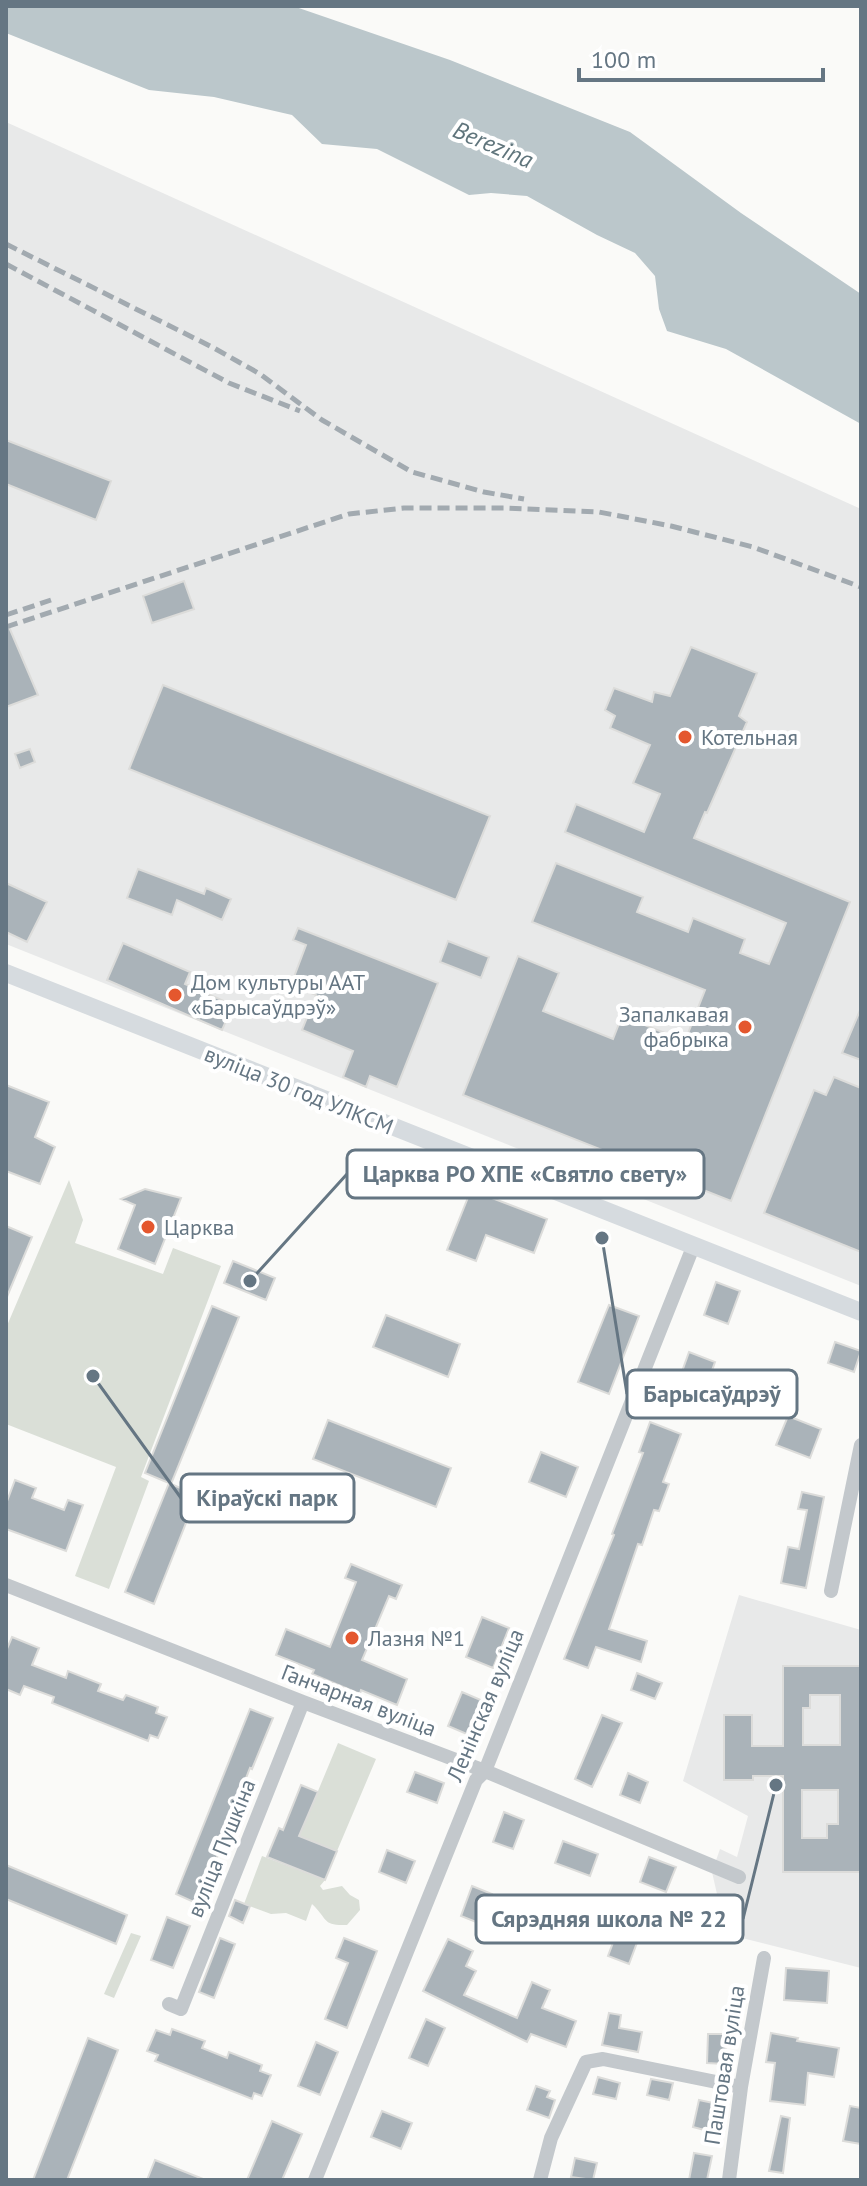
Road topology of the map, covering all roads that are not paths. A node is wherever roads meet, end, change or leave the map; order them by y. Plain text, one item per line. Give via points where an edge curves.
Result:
1 (6, 973) edge
2 (693, 1247) junction
3 (861, 1312) edge
4 (861, 1445) edge
5 (6, 1585) edge
6 (831, 1591) dead end
7 (303, 1702) junction
8 (485, 1771) junction
9 (739, 1877) dead end
10 (764, 1958) dead end
11 (175, 2006) dead end
12 (741, 2087) junction
13 (315, 2180) edge
14 (540, 2180) edge
15 (729, 2180) edge

1 - 2 main road, вуліца 30 год УЛКСМ
2 - 3 main road, вуліца 30 год УЛКСМ
2 - 8 street, Ленінская вуліца
4 - 6 street
5 - 7 street, Ганчарная вуліца
7 - 8 street, Ганчарная вуліца
7 - 11 street, вуліца Пушкіна
8 - 9 street, Ганчарная вуліца
8 - 13 street, Ленінская вуліца via 476,1780
10 - 12 street, Паштовая вуліца
12 - 14 street via 603,2059 586,2062 551,2138
12 - 15 street, Паштовая вуліца

